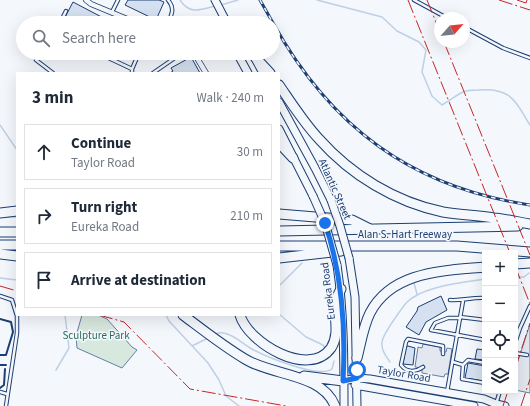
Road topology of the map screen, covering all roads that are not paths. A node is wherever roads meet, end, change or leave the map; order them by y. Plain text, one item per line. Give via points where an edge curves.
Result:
1 (86, 0) edge
2 (118, 0) edge
3 (168, 0) edge
4 (215, 0) edge
5 (414, 0) edge
6 (66, 11) dead end
7 (112, 12) junction
8 (436, 12) edge
9 (64, 16) edge
10 (121, 16) edge
11 (171, 16) edge
12 (223, 16) edge
13 (470, 30) edge
14 (530, 58) edge
15 (36, 60) dead end
16 (113, 60) edge
17 (136, 60) edge
18 (172, 60) edge
19 (198, 60) edge
20 (241, 60) edge
21 (256, 60) edge
22 (258, 60) edge
23 (132, 69) joint
24 (52, 72) edge
25 (154, 72) edge
26 (205, 72) edge
27 (247, 72) edge
28 (262, 72) edge
29 (269, 72) edge
30 (280, 87) edge
31 (280, 104) edge
32 (280, 131) edge
33 (280, 144) edge
34 (293, 158) junction
35 (16, 211) edge
36 (0, 213) edge
37 (280, 214) edge
38 (530, 224) edge
39 (371, 229) junction
40 (280, 231) edge
41 (0, 232) edge
42 (16, 232) edge
43 (0, 245) edge
44 (16, 245) edge
45 (280, 246) edge
46 (388, 246) junction
47 (530, 252) edge
48 (0, 254) edge
49 (16, 256) edge
50 (280, 258) edge
51 (530, 263) edge
52 (518, 264) edge
53 (482, 267) edge
54 (341, 289) junction
55 (0, 296) edge
56 (482, 298) edge
57 (450, 300) dead end
58 (463, 300) junction
59 (530, 306) edge
60 (184, 316) edge
61 (240, 316) edge
62 (460, 318) junction
63 (482, 320) edge
64 (520, 328) joint
65 (457, 334) junction
66 (518, 334) edge
67 (482, 339) edge
68 (443, 354) dead end
69 (518, 354) edge
70 (527, 355) dead end
71 (357, 358) junction
72 (452, 362) junction
73 (482, 362) edge
74 (463, 365) junction
75 (423, 367) dead end
76 (279, 373) junction
77 (357, 378) junction
78 (343, 381) junction
79 (482, 382) edge
80 (357, 386) junction
81 (0, 392) edge
82 (447, 392) junction
83 (7, 394) junction
84 (499, 394) edge
85 (496, 404) junction
86 (6, 406) edge
87 (335, 406) edge
88 (344, 406) edge
89 (357, 406) edge
90 (474, 406) edge
91 (488, 406) edge
92 (506, 406) edge

1 - 7 street
2 - 7 lane
3 - 11 lane via 173,10
4 - 12 main road
5 - 8 lane
6 - 9 lane
7 - 10 street
13 - 14 lane via 503,48
15 - 24 lane
16 - 23 lane
17 - 23 lane
18 - 25 lane
19 - 26 street
20 - 27 main road
21 - 28 main road
22 - 29 highway
30 - 38 highway via 310,130 327,148 372,184 405,200 443,212
31 - 71 main road, Atlantic Street, bridge via 331,200 345,240 356,297
32 - 34 main road
33 - 34 highway
34 - 54 main road, Eureka Road, bridge via 313,196 330,238
35 - 36 highway
37 - 39 highway via 352,220
38 - 39 highway, Alan S. Hart Freeway
39 - 40 highway, Alan S. Hart Freeway
41 - 42 highway
43 - 44 highway
45 - 46 highway, Alan S. Hart Freeway
46 - 47 highway, Alan S. Hart Freeway via 457,246
46 - 50 highway
48 - 49 highway
51 - 52 highway
53 - 71 highway via 424,274 409,279 379,299 369,314
54 - 61 highway via 335,301 335,340 327,352 313,360 294,359 274,350 249,332
54 - 78 main road, Eureka Road
55 - 83 lane via 12,300 16,316 17,333
56 - 58 lane
57 - 58 lane
58 - 62 lane
59 - 64 lane
60 - 76 highway via 246,360
62 - 63 lane
62 - 65 lane
62 - 65 lane via 448,318 435,323 431,330
64 - 66 lane
65 - 67 lane
65 - 72 lane
68 - 75 lane via 443,346 408,339 401,365 413,371
69 - 70 lane
71 - 77 main road, Atlantic Street
72 - 74 lane
72 - 82 lane
73 - 74 lane via 468,360
74 - 79 lane via 462,379
76 - 78 highway
76 - 87 highway via 316,384 330,397
77 - 78 main road, Taylor Road
77 - 80 main road, Atlantic Street
77 - 82 main road, Taylor Road
78 - 80 main road, Taylor Road
78 - 88 main road, Eureka Road
80 - 89 main road
80 - 90 main road, Taylor Road
81 - 83 lane
82 - 85 main road, Taylor Road via 484,399
83 - 86 lane
84 - 85 lane
85 - 91 main road, Taylor Road
85 - 92 main road, Taylor Road

